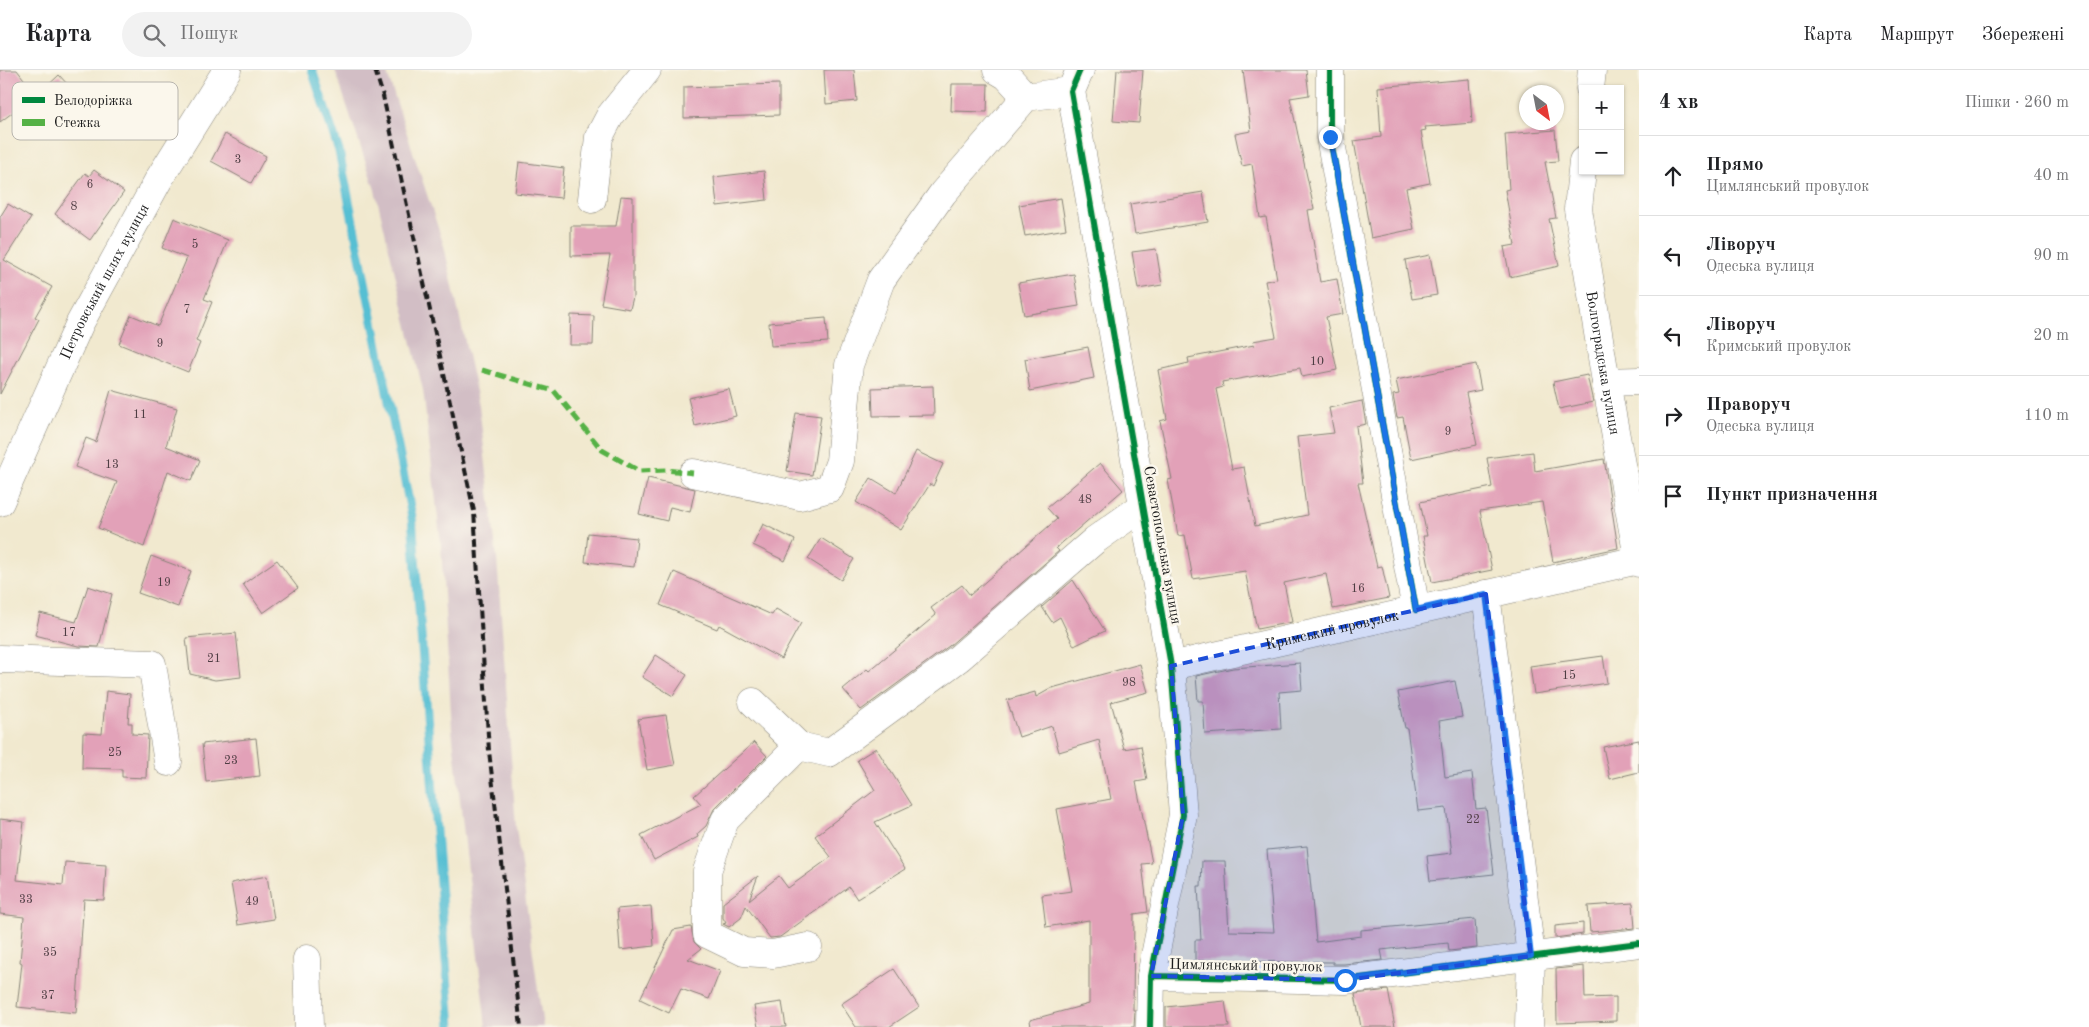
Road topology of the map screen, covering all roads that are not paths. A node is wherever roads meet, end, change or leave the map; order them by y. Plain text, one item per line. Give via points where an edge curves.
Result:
1 (227, 70) edge
2 (647, 70) edge
3 (997, 70) edge
4 (1330, 70) edge
5 (1592, 70) edge
6 (1076, 81) edge
7 (1590, 85) edge
8 (1026, 97) junction
9 (1582, 175) edge
10 (592, 199) dead end
11 (1639, 381) edge
12 (1606, 382) junction
13 (693, 473) dead end
14 (0, 502) edge
15 (1143, 506) junction
16 (1638, 562) edge
17 (1486, 594) junction
18 (1416, 610) junction
19 (0, 659) edge
20 (1171, 666) junction
21 (753, 702) dead end
22 (799, 746) junction
23 (168, 762) dead end
24 (1639, 943) edge
25 (808, 947) dead end
26 (1531, 956) junction
27 (307, 959) dead end
28 (1151, 976) junction
29 (309, 1027) edge
30 (1150, 1027) edge
31 (1528, 1027) edge

1 - 14 street, Петровський шлях вулиця via 159,179 80,323
2 - 10 street via 610,116 598,137
3 - 8 street
4 - 18 street via 1330,137
5 - 7 street
6 - 8 street
6 - 15 street, Севастопольська вулиця
8 - 13 street via 943,193 880,280 849,365 840,461 830,488 800,496
9 - 12 street, Волгоградська вулиця via 1578,209
11 - 12 street
12 - 16 street, Волгоградська вулиця
15 - 20 street, Севастопольська вулиця
15 - 22 street via 1094,540 959,658 829,753
16 - 17 street, Кримський провулок
17 - 18 street, Кримський провулок
17 - 26 street
18 - 20 street, Кримський провулок
19 - 23 street via 152,664
20 - 28 street, Севастопольська вулиця via 1183,815
21 - 22 street
22 - 25 street via 725,820 707,871 707,934 744,952 773,954
24 - 26 street, Цимлянський провулок
26 - 28 street, Цимлянський провулок via 1345,980
26 - 31 street
27 - 29 street
28 - 30 street, Севастопольська вулиця

